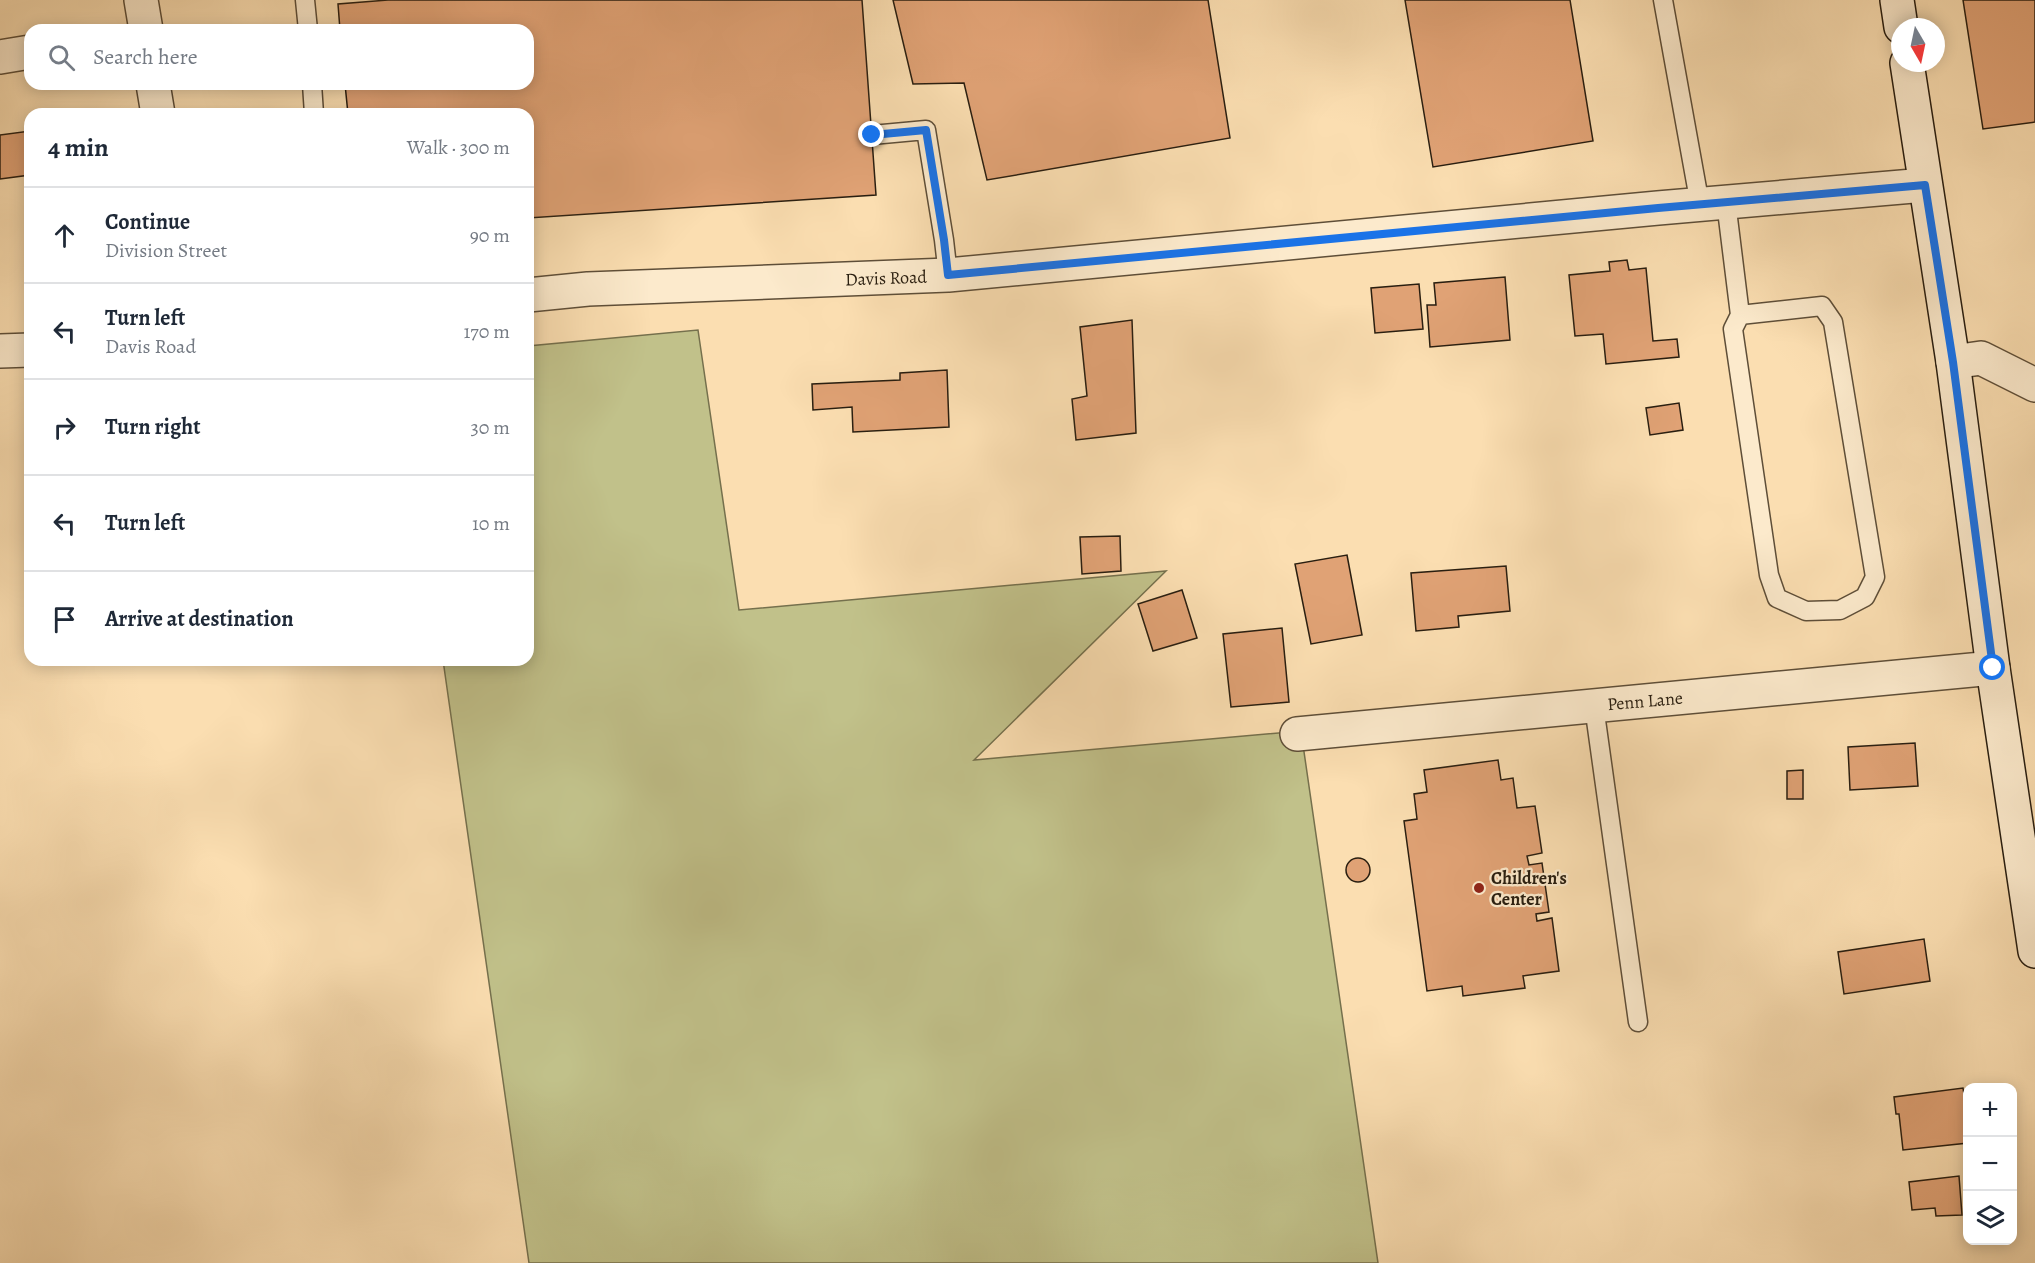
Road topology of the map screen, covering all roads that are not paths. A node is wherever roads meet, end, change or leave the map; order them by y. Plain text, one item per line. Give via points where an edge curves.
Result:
1 (141, 0) edge
2 (305, 0) edge
3 (1663, 0) edge
4 (1897, 0) edge
5 (1900, 18) edge
6 (145, 24) edge
7 (307, 24) edge
8 (24, 53) edge
9 (0, 57) edge
10 (1908, 72) edge
11 (154, 90) edge
12 (312, 90) edge
13 (157, 108) edge
14 (314, 108) edge
15 (872, 135) dead end
16 (1925, 185) junction
17 (1713, 203) junction
18 (948, 275) junction
19 (534, 294) edge
20 (1740, 315) junction
21 (24, 350) edge
22 (0, 351) edge
23 (1953, 362) junction
24 (2035, 385) edge
25 (1993, 668) junction
26 (1594, 706) junction
27 (1298, 734) dead end
28 (2035, 951) edge
29 (1638, 1022) dead end

1 - 6 street
2 - 7 lane
3 - 17 lane
4 - 5 street
8 - 9 street
10 - 16 street
11 - 13 street
12 - 14 lane
15 - 18 lane via 926,130
16 - 17 street, Davis Road
16 - 23 street
17 - 18 street, Davis Road
17 - 20 lane
18 - 19 street, Davis Road
20 - 20 lane via 1733,329 1769,575 1777,598 1806,611 1840,610 1865,597 1875,577 1833,322 1822,306
21 - 22 street
23 - 24 street via 1981,358
23 - 25 street
25 - 26 street, Penn Lane
25 - 28 street
26 - 27 street, Penn Lane
26 - 29 lane

